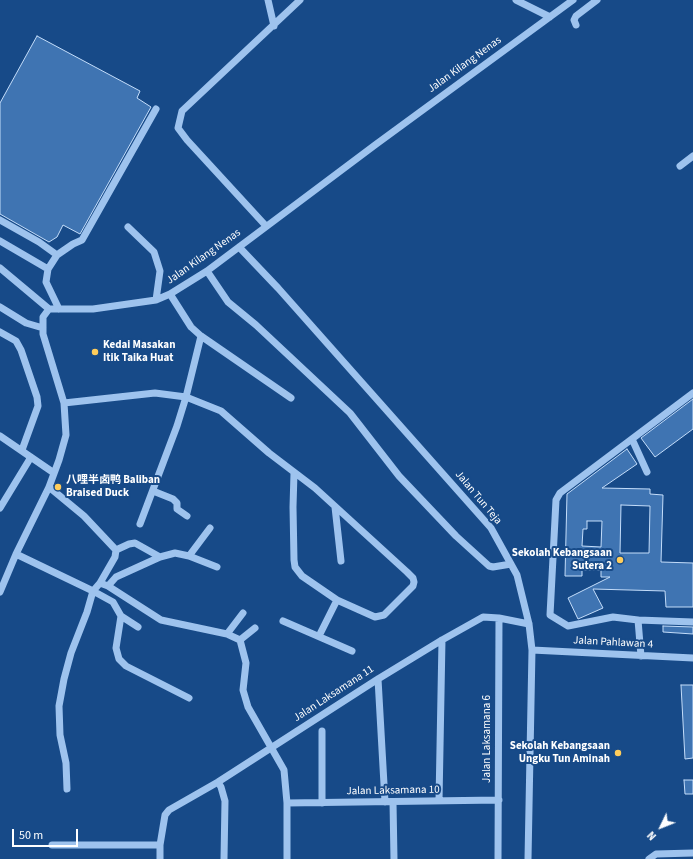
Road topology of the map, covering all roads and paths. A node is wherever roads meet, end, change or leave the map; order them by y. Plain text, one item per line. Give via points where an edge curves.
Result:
1 (268, 0) edge
2 (300, 0) edge
3 (516, 0) edge
4 (573, 0) edge
5 (597, 0) edge
6 (550, 17) junction
7 (576, 25) dead end
8 (274, 26) junction
9 (156, 110) dead end
10 (693, 156) edge
11 (680, 166) dead end
12 (0, 220) edge
13 (266, 226) junction
14 (128, 227) dead end
15 (0, 241) edge
16 (239, 247) junction
17 (57, 256) junction
18 (0, 268) edge
19 (48, 269) junction
20 (207, 271) junction
21 (170, 294) junction
22 (156, 300) junction
23 (0, 307) edge
24 (49, 309) junction
25 (59, 309) junction
26 (43, 328) junction
27 (0, 332) edge
28 (201, 336) junction
29 (693, 393) edge
30 (186, 397) junction
31 (291, 398) dead end
32 (64, 403) junction
33 (0, 436) edge
34 (632, 439) junction
35 (22, 450) junction
36 (31, 457) junction
37 (647, 472) dead end
38 (54, 473) junction
39 (294, 473) junction
40 (48, 487) junction
41 (153, 491) junction
42 (336, 507) junction
43 (0, 508) edge
44 (187, 516) dead end
45 (140, 524) dead end
46 (210, 528) dead end
47 (116, 550) junction
48 (16, 554) junction
49 (189, 556) junction
50 (160, 557) junction
51 (341, 561) dead end
52 (511, 564) junction
53 (217, 567) dead end
54 (100, 583) junction
55 (108, 586) junction
56 (94, 591) junction
57 (0, 592) edge
58 (337, 600) junction
59 (243, 613) dead end
60 (121, 616) junction
61 (499, 618) junction
62 (638, 620) junction
63 (283, 621) dead end
64 (693, 622) edge
65 (529, 624) junction
66 (138, 627) dead end
67 (255, 628) dead end
68 (228, 634) junction
69 (319, 636) junction
70 (240, 640) junction
71 (442, 640) junction
72 (532, 650) junction
73 (352, 651) dead end
74 (641, 656) junction
75 (693, 658) edge
76 (378, 679) junction
77 (189, 698) dead end
78 (322, 731) dead end
79 (271, 748) junction
80 (218, 782) junction
81 (67, 789) dead end
82 (499, 800) junction
83 (439, 801) junction
84 (389, 802) junction
85 (287, 803) junction
86 (322, 803) junction
87 (52, 845) dead end
88 (160, 845) junction
89 (689, 855) edge
90 (160, 859) edge
91 (224, 859) edge
92 (287, 859) edge
93 (394, 859) edge
94 (498, 859) edge
95 (528, 859) edge
96 (649, 859) edge

1 - 8 street
2 - 8 street
3 - 6 street
4 - 6 street, Jalan Kilang Nenas
5 - 7 street via 576,16
6 - 13 street, Jalan Kilang Nenas
8 - 13 street via 182,111 178,128
9 - 17 street via 82,240
10 - 11 street
12 - 17 street via 39,242
13 - 16 street, Jalan Kilang Nenas
14 - 22 street via 154,252 160,271
15 - 19 street
16 - 20 street, Jalan Kilang Nenas
16 - 52 street, Jalan Tun Teja via 491,528
17 - 19 street
18 - 24 street
19 - 25 street via 46,282
20 - 21 street, Jalan Kilang Nenas
20 - 52 street via 228,302 350,413 399,476 456,536 489,566
21 - 22 street, Jalan Kilang Nenas
21 - 28 street via 191,327
22 - 25 street, Jalan Kilang Nenas via 93,309
23 - 26 street via 26,323
24 - 25 street, Jalan Kilang Nenas
24 - 26 street via 43,317
26 - 32 street
27 - 35 street via 16,341 37,397 38,406
28 - 30 street
28 - 31 street
29 - 34 street
30 - 32 street via 155,393
30 - 39 street via 222,411
30 - 41 street
32 - 38 street via 66,435
33 - 35 street
34 - 37 street
34 - 62 street via 560,493 556,500 550,615 568,626 613,617
35 - 36 street
36 - 38 street
36 - 43 street
38 - 40 street
39 - 42 street
39 - 58 street via 295,567 302,576
40 - 47 street via 84,516
40 - 48 street
41 - 44 street via 173,499 177,503 176,509
41 - 45 street
42 - 51 street
42 - 58 street via 407,572 414,582 412,588 387,612 378,617
46 - 49 street
47 - 50 street via 135,543
47 - 54 street via 115,557
48 - 56 street
48 - 57 street
49 - 50 street via 175,553
49 - 53 street
50 - 55 street via 116,577
52 - 65 street, Jalan Tun Teja via 517,575
54 - 55 street
54 - 56 street
55 - 68 street via 161,620
56 - 60 street via 113,602
56 - 81 street via 71,653 59,706
58 - 69 street
59 - 68 street
60 - 66 street
60 - 77 street via 116,648 120,659 126,666
61 - 65 street, Jalan Laksamana 11
61 - 71 street, Jalan Laksamana 11 via 483,618
61 - 82 street, Jalan Laksamana 6
62 - 64 street
62 - 74 street
63 - 69 street
65 - 72 street, Jalan Tun Teja
67 - 70 street
68 - 70 street
69 - 73 street
70 - 79 street via 246,663 243,690 248,707
71 - 76 street, Jalan Laksamana 11
71 - 83 street
72 - 74 street, Jalan Pahlawan 4
72 - 95 street, Jalan Tun Teja
74 - 75 street, Jalan Pahlawan 4
76 - 79 street, Jalan Laksamana 11
76 - 84 street
78 - 86 street
79 - 80 street, Jalan Laksamana 11
79 - 85 street via 284,770
80 - 88 street, Jalan Laksamana 11 via 169,810 165,815
80 - 91 street via 225,801
82 - 83 street, Jalan Laksamana 10
82 - 94 street, Jalan Laksamana 6
83 - 84 street, Jalan Laksamana 10
84 - 86 street, Jalan Laksamana 10
84 - 93 street
85 - 86 street, Jalan Laksamana 10
85 - 92 street
87 - 88 street
88 - 90 street
89 - 96 street via 656,854

